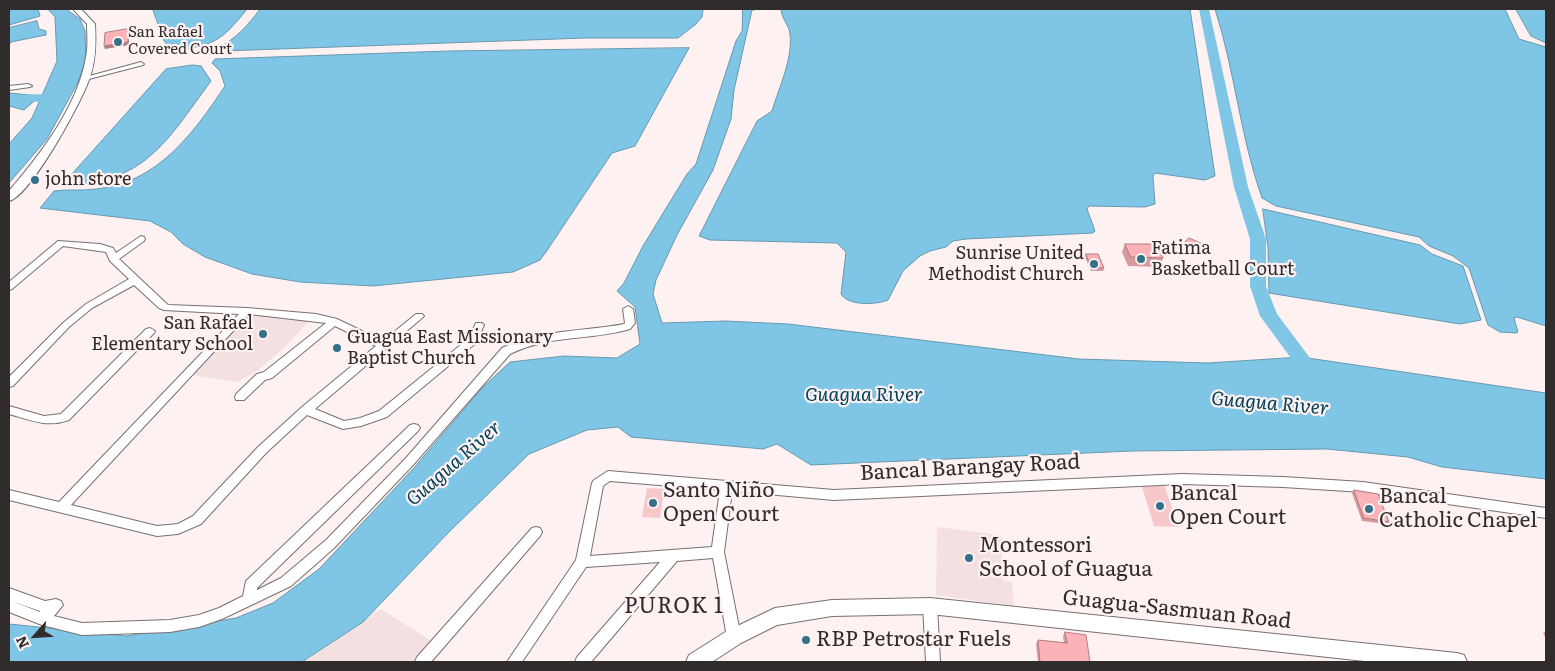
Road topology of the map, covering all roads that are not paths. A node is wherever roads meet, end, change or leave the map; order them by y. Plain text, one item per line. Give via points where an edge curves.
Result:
1 (77, 9) edge
2 (141, 64) dead end
3 (85, 78) junction
4 (28, 86) dead end
5 (9, 88) edge
6 (9, 198) edge
7 (141, 239) dead end
8 (113, 257) junction
9 (135, 280) junction
10 (9, 288) edge
11 (628, 309) dead end
12 (247, 311) junction
13 (419, 316) dead end
14 (334, 321) junction
15 (479, 325) dead end
16 (150, 332) dead end
17 (383, 344) junction
18 (9, 383) edge
19 (240, 397) dead end
20 (9, 410) edge
21 (306, 410) junction
22 (414, 428) dead end
23 (727, 486) junction
24 (9, 495) edge
25 (61, 508) junction
26 (1546, 513) edge
27 (536, 532) dead end
28 (718, 552) junction
29 (674, 554) junction
30 (582, 562) junction
31 (9, 594) edge
32 (250, 600) junction
33 (9, 606) edge
34 (930, 606) junction
35 (42, 619) junction
36 (734, 637) junction
37 (422, 662) edge
38 (514, 662) edge
39 (582, 662) edge
40 (696, 662) edge
41 (934, 662) edge
42 (1457, 662) edge

1 - 3 main road via 91,24 92,53
2 - 3 street
3 - 6 main road via 55,141
4 - 5 street
7 - 8 street
8 - 9 street
8 - 10 street via 110,250 100,246 61,243
9 - 12 street via 167,308
9 - 18 street via 90,306 66,325
11 - 32 street via 630,323 627,326 535,339 506,351 410,461 330,544 286,582
12 - 14 street
12 - 25 street
13 - 17 street
14 - 17 street
14 - 19 street
15 - 21 street via 472,341 383,414 343,425
16 - 20 street via 65,417 56,421
17 - 21 street
21 - 25 street via 262,450 197,520 186,527 172,532 157,531
22 - 32 street via 251,585
23 - 26 street, Bancal Barangay Road via 834,495 1182,479 1283,482 1363,487
23 - 28 street
23 - 30 street, Bancal Barangay Road via 602,478 598,483
24 - 25 street
27 - 37 street
28 - 29 street
28 - 36 street
29 - 30 street
29 - 39 street
30 - 38 street, Bancal Barangay Road
31 - 35 street via 45,607 56,605
32 - 35 street via 199,621 170,626 82,629
33 - 35 street
34 - 36 main road, Guagua-Sasmuan Road via 832,608 775,617
34 - 41 street
34 - 42 main road, Guagua-Sasmuan Road
36 - 40 main road, Guagua-Sasmuan Road

